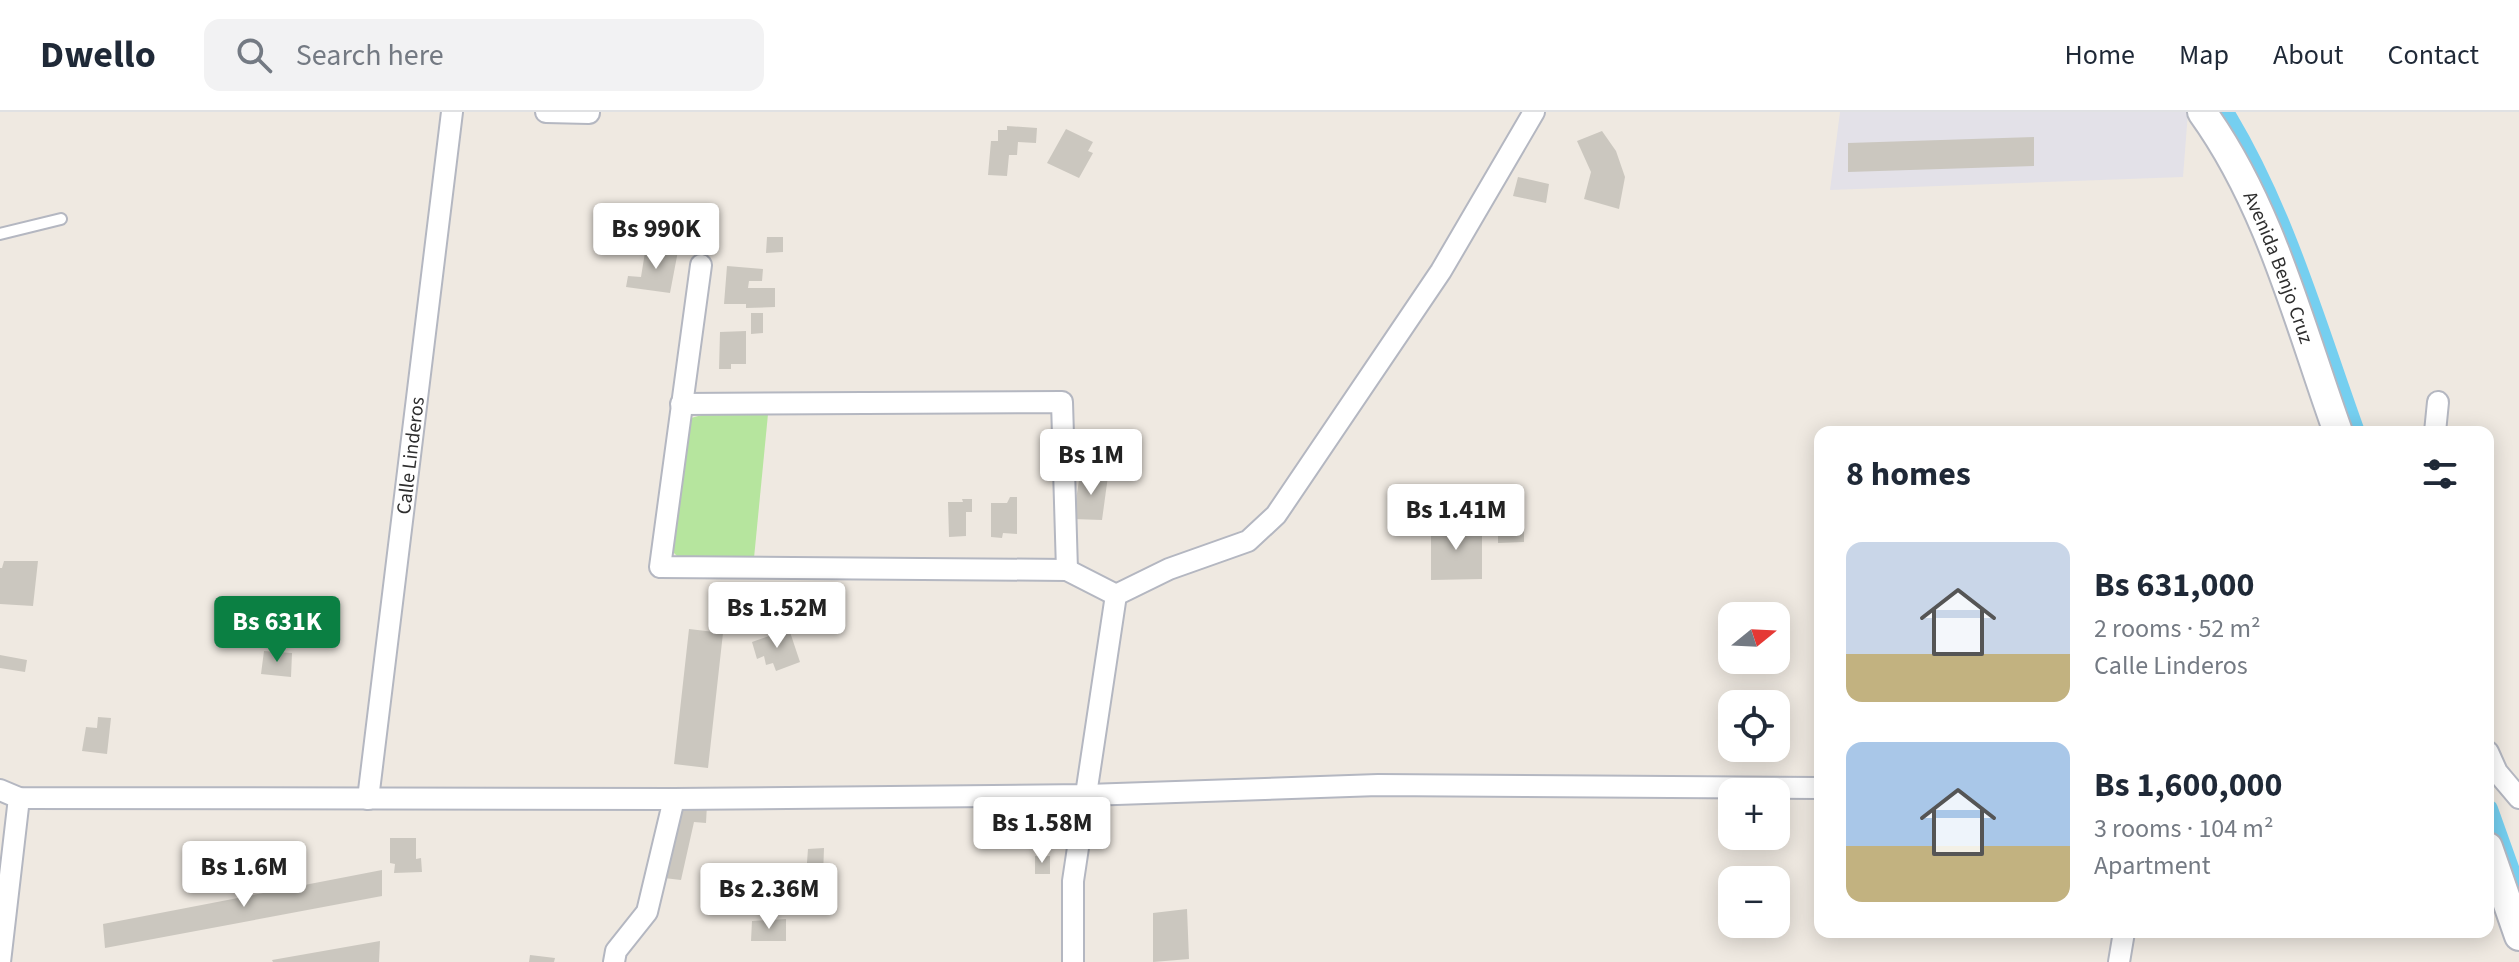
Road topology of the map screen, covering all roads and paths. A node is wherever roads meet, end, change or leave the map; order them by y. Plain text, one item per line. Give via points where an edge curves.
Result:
1 (452, 112) edge
2 (546, 112) edge
3 (1534, 112) edge
4 (2202, 112) edge
5 (589, 113) edge
6 (61, 219) dead end
7 (0, 234) edge
8 (701, 265) dead end
9 (2438, 402) dead end
10 (681, 404) junction
11 (2336, 426) edge
12 (2436, 426) edge
13 (1067, 570) junction
14 (1116, 595) junction
15 (2494, 765) edge
16 (1814, 788) edge
17 (9, 794) edge
18 (1087, 795) junction
19 (2519, 796) edge
20 (368, 799) junction
21 (674, 799) junction
22 (2494, 864) edge
23 (2519, 936) edge
24 (2123, 938) edge
25 (0, 962) edge
26 (614, 962) edge
27 (1073, 962) edge
28 (2119, 962) edge

1 - 20 street, Calle Linderos
2 - 5 street
3 - 14 street via 1441,271 1276,515 1248,541
4 - 11 street, Avenida Benjo Cruz via 2247,188 2280,265
6 - 7 lane
8 - 10 street
9 - 12 street
10 - 13 street via 1062,402
10 - 13 street via 660,567
13 - 14 street
14 - 18 street
15 - 19 street
16 - 18 street via 1378,785
17 - 20 street
17 - 25 street
18 - 21 street
18 - 27 street via 1073,881
20 - 21 street
21 - 26 street via 647,912 616,951
22 - 23 street
24 - 28 street

